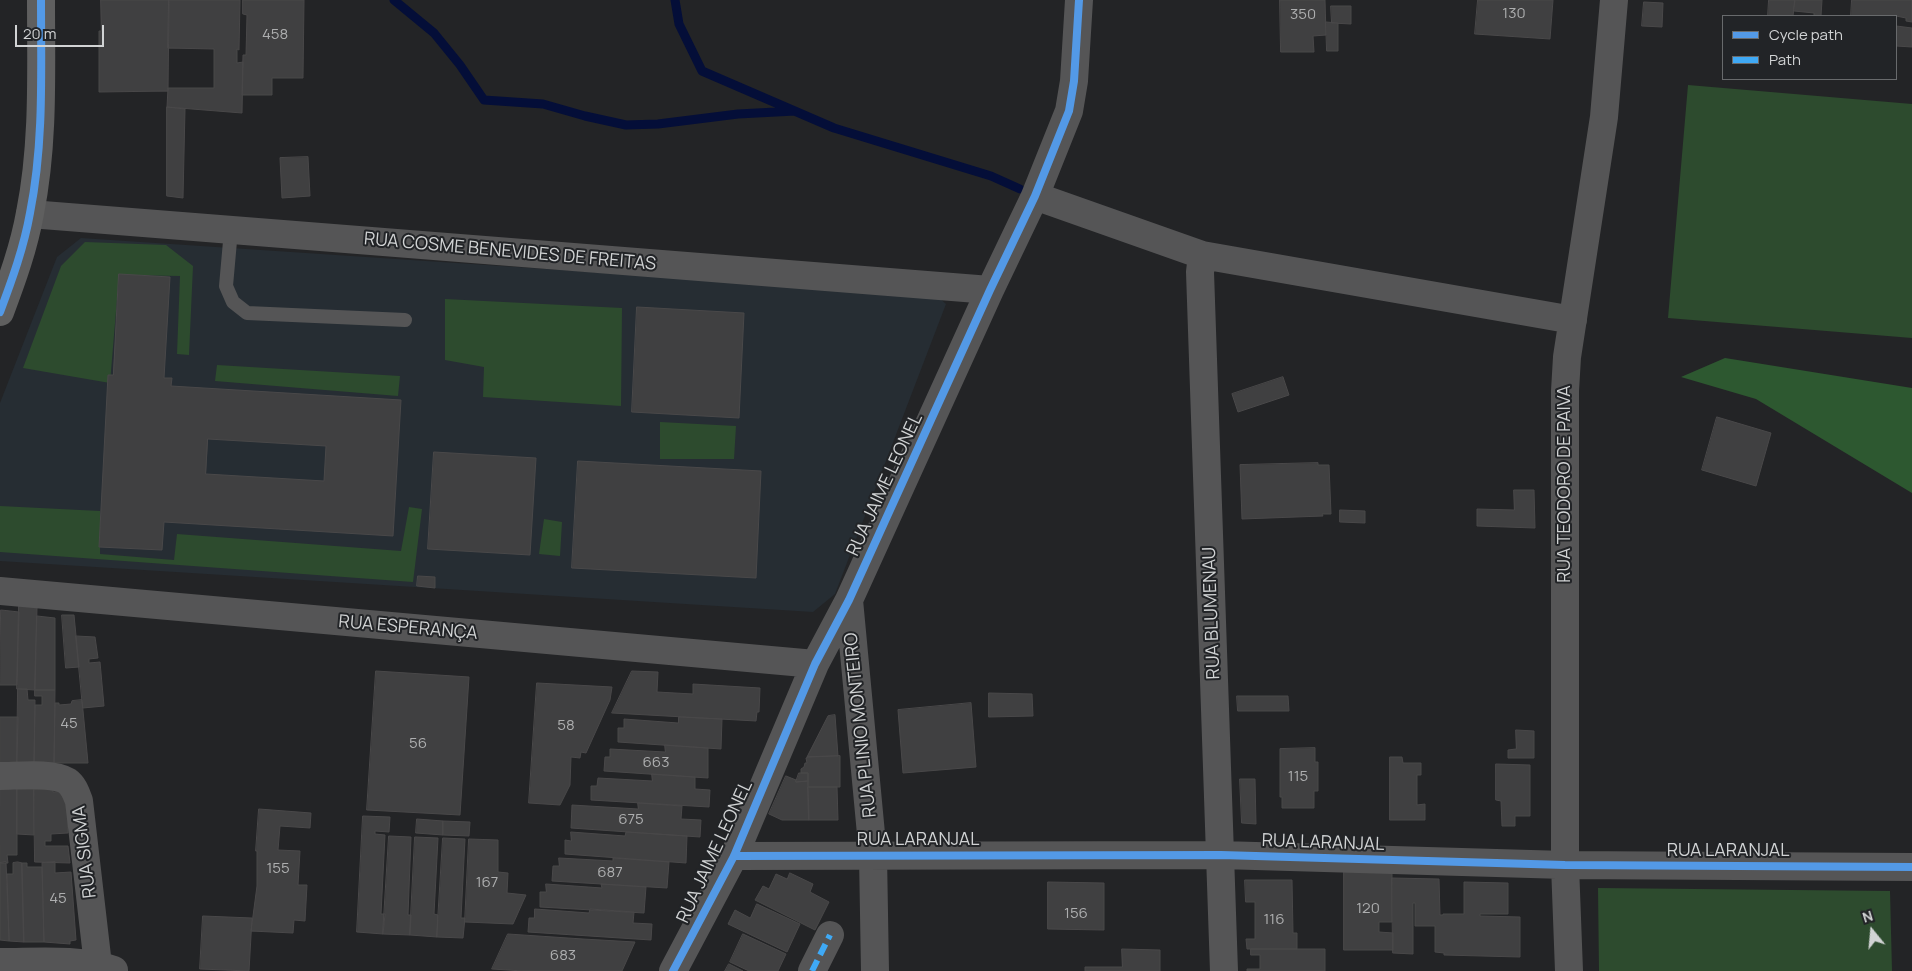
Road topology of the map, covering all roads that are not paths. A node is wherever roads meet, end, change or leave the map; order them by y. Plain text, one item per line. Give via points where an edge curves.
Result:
1 (41, 0) edge
2 (1079, 0) edge
3 (1614, 0) edge
4 (1035, 196) junction
5 (30, 214) junction
6 (232, 230) junction
7 (1202, 255) junction
8 (990, 290) junction
9 (0, 312) edge
10 (405, 320) dead end
11 (1573, 320) junction
12 (0, 591) edge
13 (849, 600) junction
14 (815, 664) junction
15 (0, 776) edge
16 (873, 855) junction
17 (1221, 855) junction
18 (734, 856) junction
19 (1565, 865) junction
20 (1912, 867) edge
21 (830, 935) dead end
22 (0, 962) edge
23 (107, 968) edge
24 (674, 970) edge
25 (812, 971) edge
26 (875, 971) edge
27 (1224, 971) edge
28 (1569, 971) edge

1 - 5 main road via 40,127
2 - 4 street, RUA JAIME LEONEL via 1069,111
3 - 11 street, RUA TEODORO DE PAIVA via 1604,117
4 - 7 street
4 - 8 street, RUA JAIME LEONEL
5 - 6 street, RUA COSME BENEVIDES DE FREITAS
5 - 9 main road
6 - 8 street, RUA COSME BENEVIDES DE FREITAS
6 - 10 lane via 226,286 232,302 247,312
7 - 11 street
7 - 17 street, RUA BLUMENAU via 1200,272
8 - 13 street, RUA JAIME LEONEL
11 - 19 street, RUA TEODORO DE PAIVA via 1565,391
12 - 14 street, RUA ESPERANÇA
13 - 14 street, RUA JAIME LEONEL
13 - 16 street, RUA PLINIO MONTEIRO
14 - 18 street, RUA JAIME LEONEL
15 - 23 street, RUA SIGMA via 59,777 75,790
16 - 17 street, RUA LARANJAL
16 - 18 street, RUA LARANJAL
16 - 26 street, RUA PLINIO MONTEIRO
17 - 19 street, RUA LARANJAL
17 - 27 street, RUA BLUMENAU
18 - 24 street, RUA JAIME LEONEL
19 - 20 street, RUA LARANJAL
19 - 28 street, RUA TEODORO DE PAIVA
21 - 25 street
22 - 23 street via 77,962

